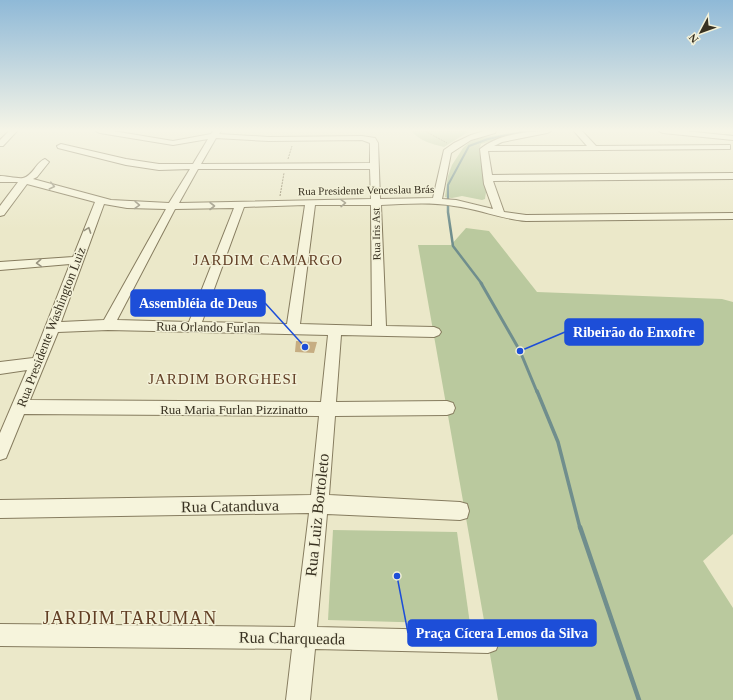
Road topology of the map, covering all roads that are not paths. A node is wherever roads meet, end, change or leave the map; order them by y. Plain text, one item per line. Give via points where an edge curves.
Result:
1 (44, 164) edge
2 (137, 164) edge
3 (445, 164) edge
4 (486, 164) edge
5 (197, 166) junction
6 (373, 166) joint
7 (706, 167) dead end
8 (720, 167) dead end
9 (689, 175) junction
10 (716, 176) junction
11 (733, 176) edge
12 (488, 178) junction
13 (0, 179) edge
14 (25, 180) junction
15 (705, 188) dead end
16 (101, 201) junction
17 (376, 202) junction
18 (440, 202) junction
19 (310, 203) junction
20 (173, 206) junction
21 (240, 206) junction
22 (0, 212) edge
23 (500, 214) junction
24 (733, 216) edge
25 (77, 260) junction
26 (0, 266) edge
27 (108, 325) junction
28 (194, 326) junction
29 (53, 327) junction
30 (293, 328) junction
31 (335, 330) junction
32 (379, 330) junction
33 (434, 332) dead end
34 (39, 363) junction
35 (0, 368) edge
36 (20, 407) junction
37 (447, 408) dead end
38 (327, 409) junction
39 (0, 452) edge
40 (319, 504) junction
41 (0, 509) edge
42 (460, 511) dead end
43 (0, 635) edge
44 (304, 638) junction
45 (488, 642) dead end
46 (298, 700) edge

1 - 14 street via 34,176
2 - 5 street via 159,167
3 - 18 street
4 - 12 street
5 - 6 street
5 - 20 street
6 - 17 street, Rua Iris Ast
7 - 10 street
8 - 11 street
9 - 10 street
9 - 12 street
9 - 15 street
10 - 11 street
12 - 23 street
13 - 14 street, Rua Presidente Venceslau Brás
14 -> 16 street, Rua Presidente Venceslau Brás
14 - 22 street
16 -> 20 street, Rua Presidente Venceslau Brás via 127,205
25 -> 16 street, Rua Presidente Washington Luiz
17 - 18 street, Rua Presidente Venceslau Brás
19 -> 17 street, Rua Presidente Venceslau Brás
17 - 32 street, Rua Iris Ast
18 - 23 street, Rua Presidente Venceslau Brás via 456,203
19 - 21 street, Rua Presidente Venceslau Brás
19 - 30 street
20 -> 21 street, Rua Presidente Venceslau Brás
20 - 27 street
21 - 28 street
23 - 24 street, Rua Presidente Venceslau Brás via 545,219
25 -> 26 street
25 - 29 street, Rua Presidente Washington Luiz
27 - 28 street, Rua Orlando Furlan
27 - 29 street, Rua Orlando Furlan
28 - 30 street, Rua Orlando Furlan
29 - 34 street, Rua Presidente Washington Luiz
30 - 31 street, Rua Orlando Furlan
31 - 32 street, Rua Orlando Furlan
31 - 38 street, Rua Luiz Bortoleto
32 - 33 street, Rua Orlando Furlan
34 - 35 street
34 - 36 street, Rua Presidente Washington Luiz
36 - 38 street, Rua Maria Furlan Pizzinatto
36 - 39 street, Rua Presidente Washington Luiz
37 - 38 street, Rua Maria Furlan Pizzinatto
38 - 40 street, Rua Luiz Bortoleto
40 - 41 street, Rua Catanduva
40 - 42 street, Rua Catanduva
40 - 44 street, Rua Luiz Bortoleto
43 - 44 street, Rua Charqueada
44 - 45 street, Rua Charqueada
44 - 46 street, Rua Luiz Bortoleto

